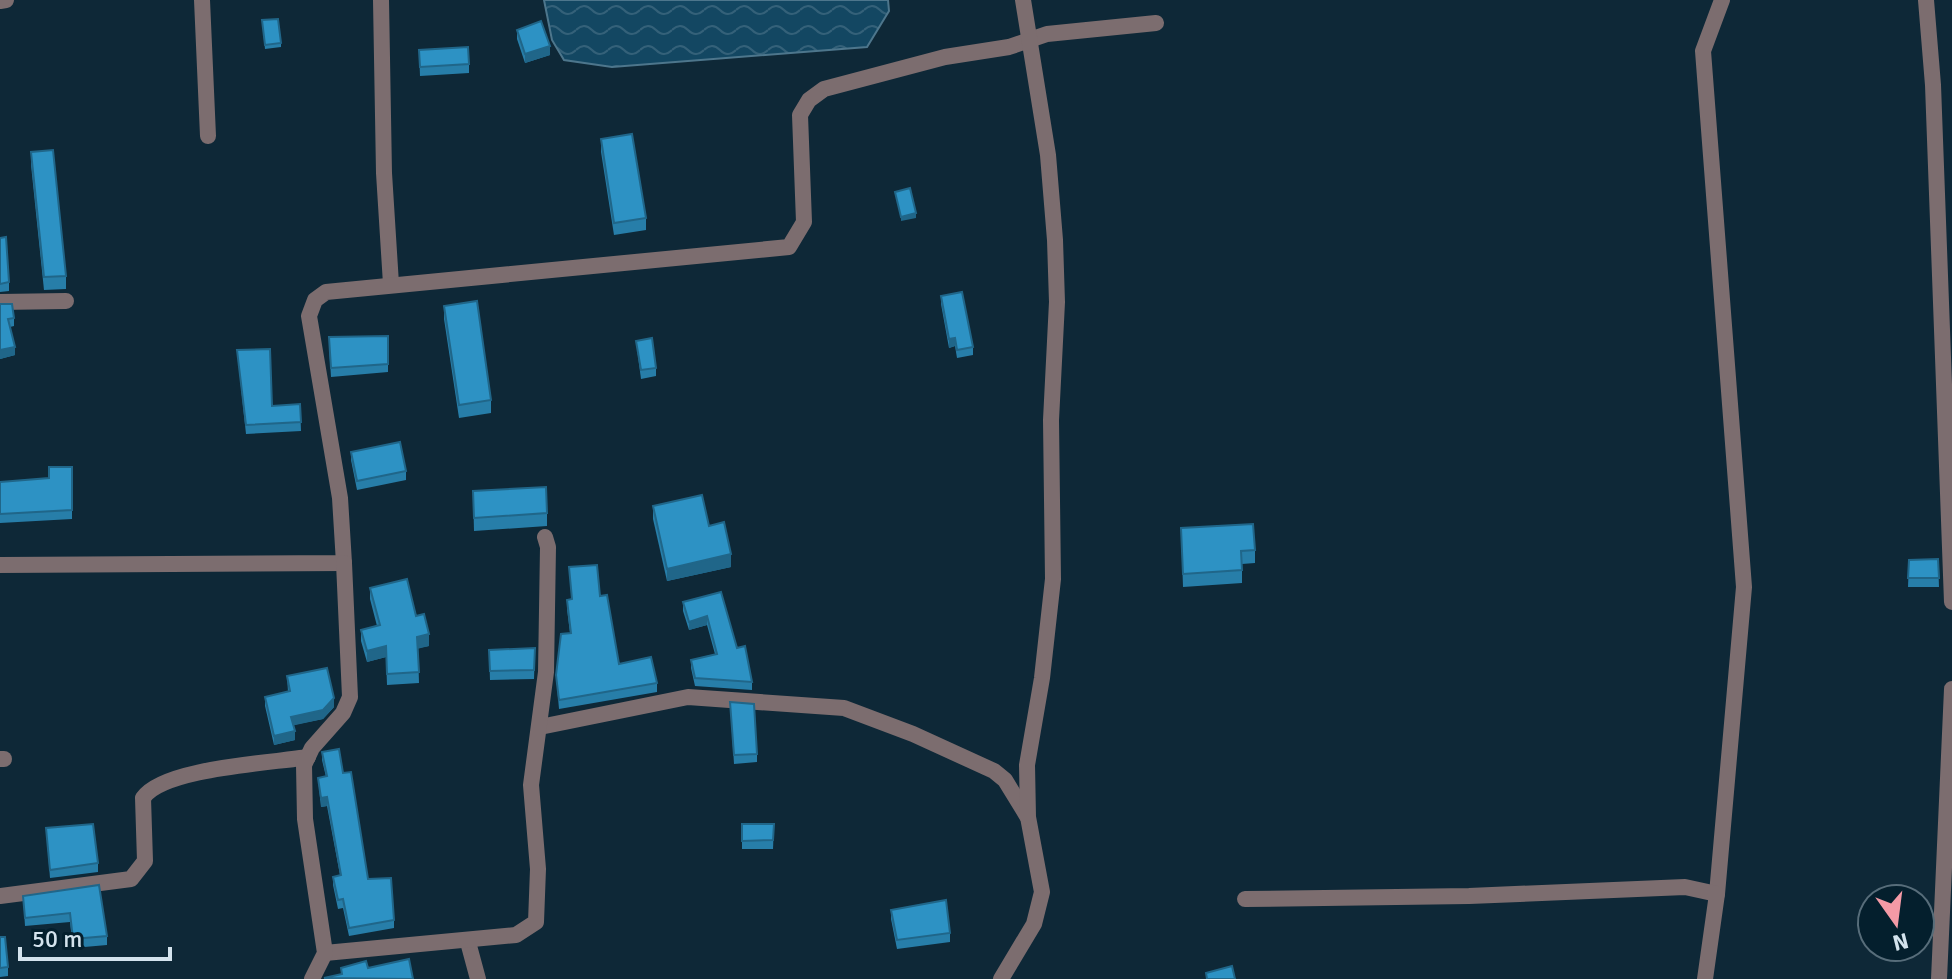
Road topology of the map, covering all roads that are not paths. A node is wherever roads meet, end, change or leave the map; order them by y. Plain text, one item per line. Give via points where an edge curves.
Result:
1 (6, 0) edge
2 (202, 0) edge
3 (381, 0) edge
4 (1023, 0) edge
5 (1722, 0) edge
6 (1926, 0) edge
7 (0, 1) edge
8 (1156, 23) dead end
9 (1031, 39) junction
10 (208, 136) dead end
11 (391, 284) junction
12 (66, 301) dead end
13 (0, 302) edge
14 (545, 537) dead end
15 (344, 563) junction
16 (0, 565) edge
17 (1952, 602) edge
18 (1952, 689) edge
19 (540, 727) junction
20 (308, 757) junction
21 (1028, 817) junction
22 (1717, 894) junction
23 (0, 896) edge
24 (1245, 899) dead end
25 (468, 942) junction
26 (325, 953) junction
27 (312, 979) edge
28 (478, 979) edge
29 (1001, 979) edge
30 (1705, 979) edge
31 (1939, 979) edge

1 - 7 street
2 - 10 street
3 - 11 street
4 - 9 street
5 - 22 street via 1703,51 1744,587
6 - 17 street
8 - 9 street
9 - 11 street via 880,72 824,89 809,100 798,134 804,222 789,247
9 - 21 street via 1048,155 1057,302 1051,420 1053,579 1027,765
11 - 15 street via 326,292 315,300 309,316 340,498
12 - 13 street
14 - 19 street via 548,628
15 - 16 street
15 - 20 street via 350,697
18 - 31 street
19 - 21 street via 688,697 844,708 994,771
19 - 25 street via 531,785 536,922 516,935
20 - 23 street via 158,784 143,798 145,861 131,879
20 - 26 street via 305,819
21 - 29 street via 1042,892 1034,924
22 - 24 street via 1685,887
22 - 30 street
25 - 26 street
25 - 28 street
26 - 27 street

